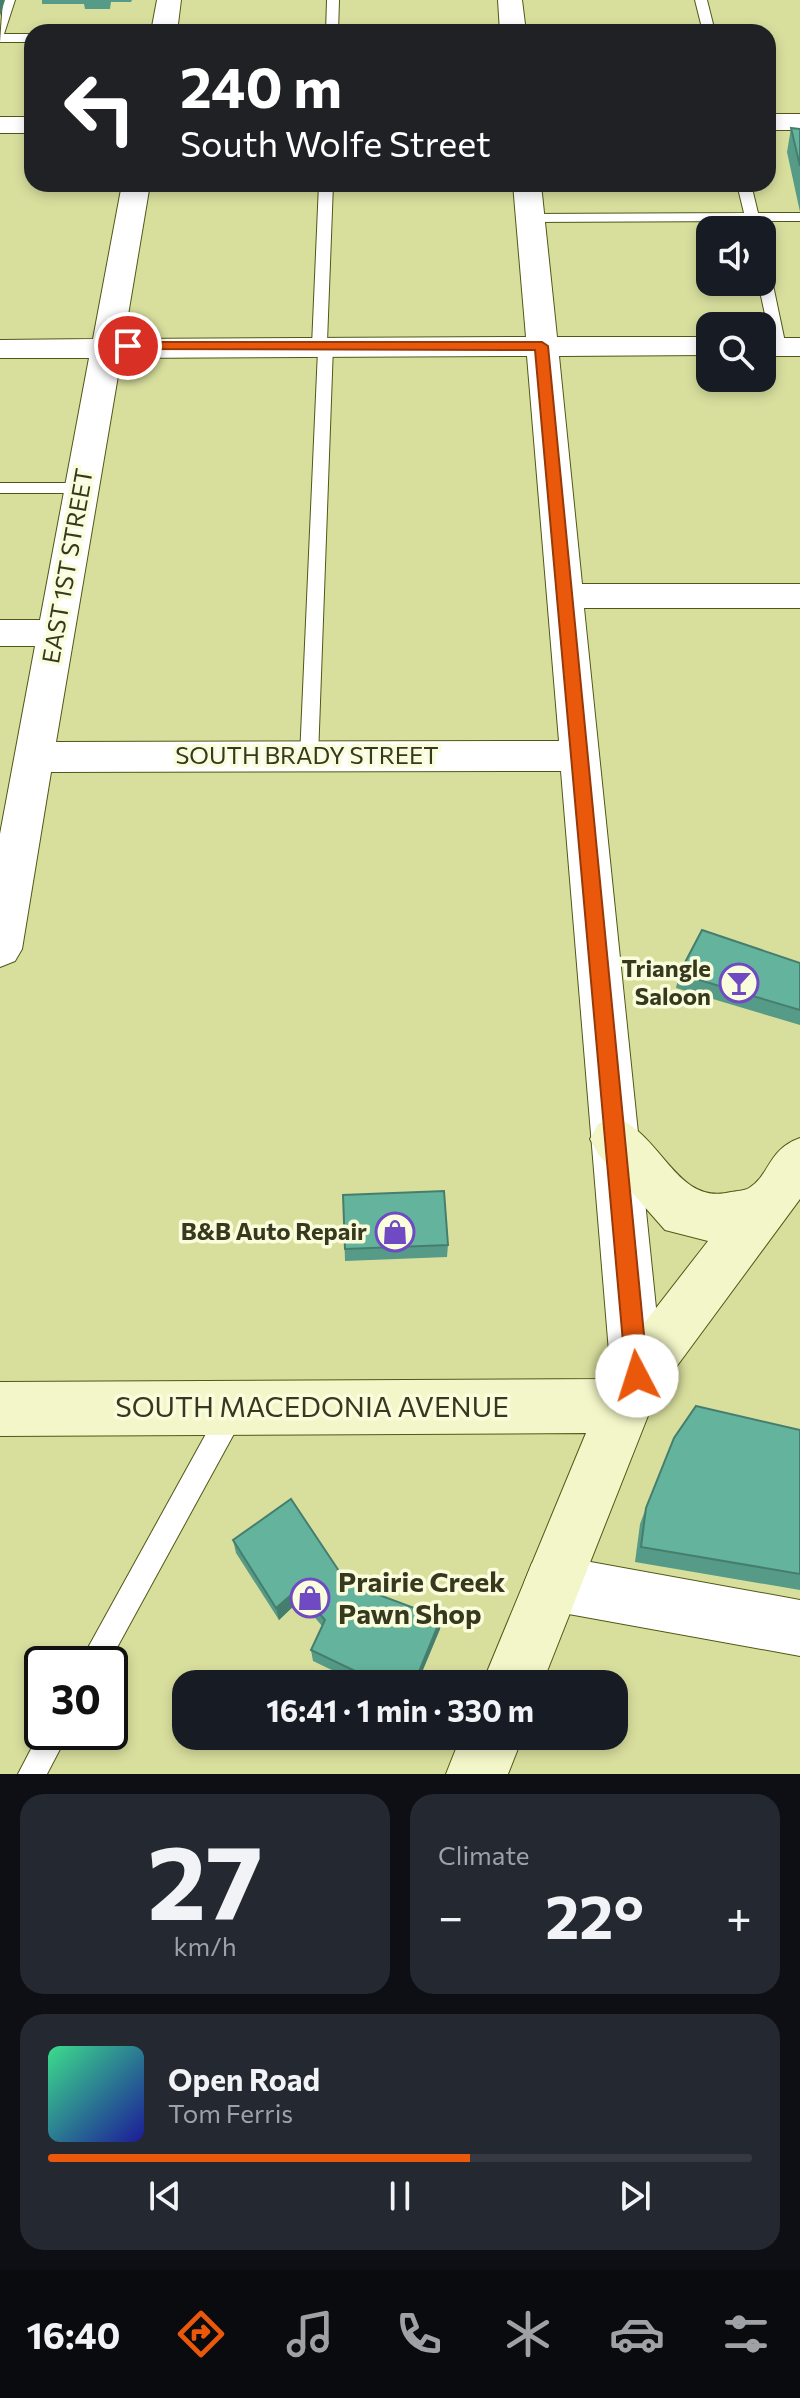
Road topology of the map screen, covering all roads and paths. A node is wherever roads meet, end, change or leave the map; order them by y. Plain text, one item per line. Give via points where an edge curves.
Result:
1 (9, 0) edge
2 (169, 0) edge
3 (333, 0) edge
4 (510, 0) edge
5 (701, 0) edge
6 (165, 24) edge
7 (332, 24) edge
8 (512, 24) edge
9 (707, 24) edge
10 (0, 32) edge
11 (0, 38) edge
12 (24, 38) edge
13 (776, 122) edge
14 (800, 122) edge
15 (0, 125) edge
16 (24, 125) edge
17 (135, 192) edge
18 (326, 192) edge
19 (746, 192) edge
20 (528, 201) edge
21 (751, 216) edge
22 (696, 217) edge
23 (800, 217) edge
24 (776, 220) edge
25 (769, 296) edge
26 (323, 346) junction
27 (542, 346) junction
28 (696, 346) edge
29 (107, 347) junction
30 (780, 347) edge
31 (0, 349) edge
32 (0, 488) edge
33 (82, 488) junction
34 (565, 596) junction
35 (800, 596) edge
36 (0, 633) edge
37 (56, 633) junction
38 (579, 756) junction
39 (34, 757) junction
40 (309, 757) junction
41 (0, 949) edge
42 (615, 1139) junction
43 (800, 1160) edge
44 (764, 1207) junction
45 (631, 1391) junction
46 (234, 1408) junction
47 (0, 1409) edge
48 (552, 1583) junction
49 (800, 1628) edge
50 (103, 1646) edge
51 (518, 1670) edge
52 (45, 1750) edge
53 (486, 1750) edge
54 (32, 1774) edge
55 (477, 1774) edge

1 - 10 lane
2 - 6 street
3 - 7 lane
4 - 8 street
5 - 9 lane
11 - 12 lane
13 - 14 street
15 - 16 street
17 - 29 street, EAST 1ST STREET
18 - 26 lane
19 - 21 lane
20 - 22 lane
20 - 27 street
23 - 24 lane
25 - 30 lane
26 - 27 street
26 - 29 street
26 - 40 lane
27 - 28 street
27 - 34 street
29 - 31 street
29 - 33 street, EAST 1ST STREET
32 - 33 lane
33 - 37 street, EAST 1ST STREET
34 - 35 street
34 - 38 street
36 - 37 street
37 - 39 street, EAST 1ST STREET
38 - 40 street, SOUTH BRADY STREET
38 - 42 street
39 - 40 street, SOUTH BRADY STREET
39 - 41 street, EAST 1ST STREET
42 - 44 street via 683,1214 717,1219
42 - 45 street
43 - 44 street
44 - 45 street
45 - 46 street, SOUTH MACEDONIA AVENUE
45 - 48 street
46 - 47 street, SOUTH MACEDONIA AVENUE
46 - 50 lane
48 - 49 street
48 - 51 street
52 - 54 lane
53 - 55 street

